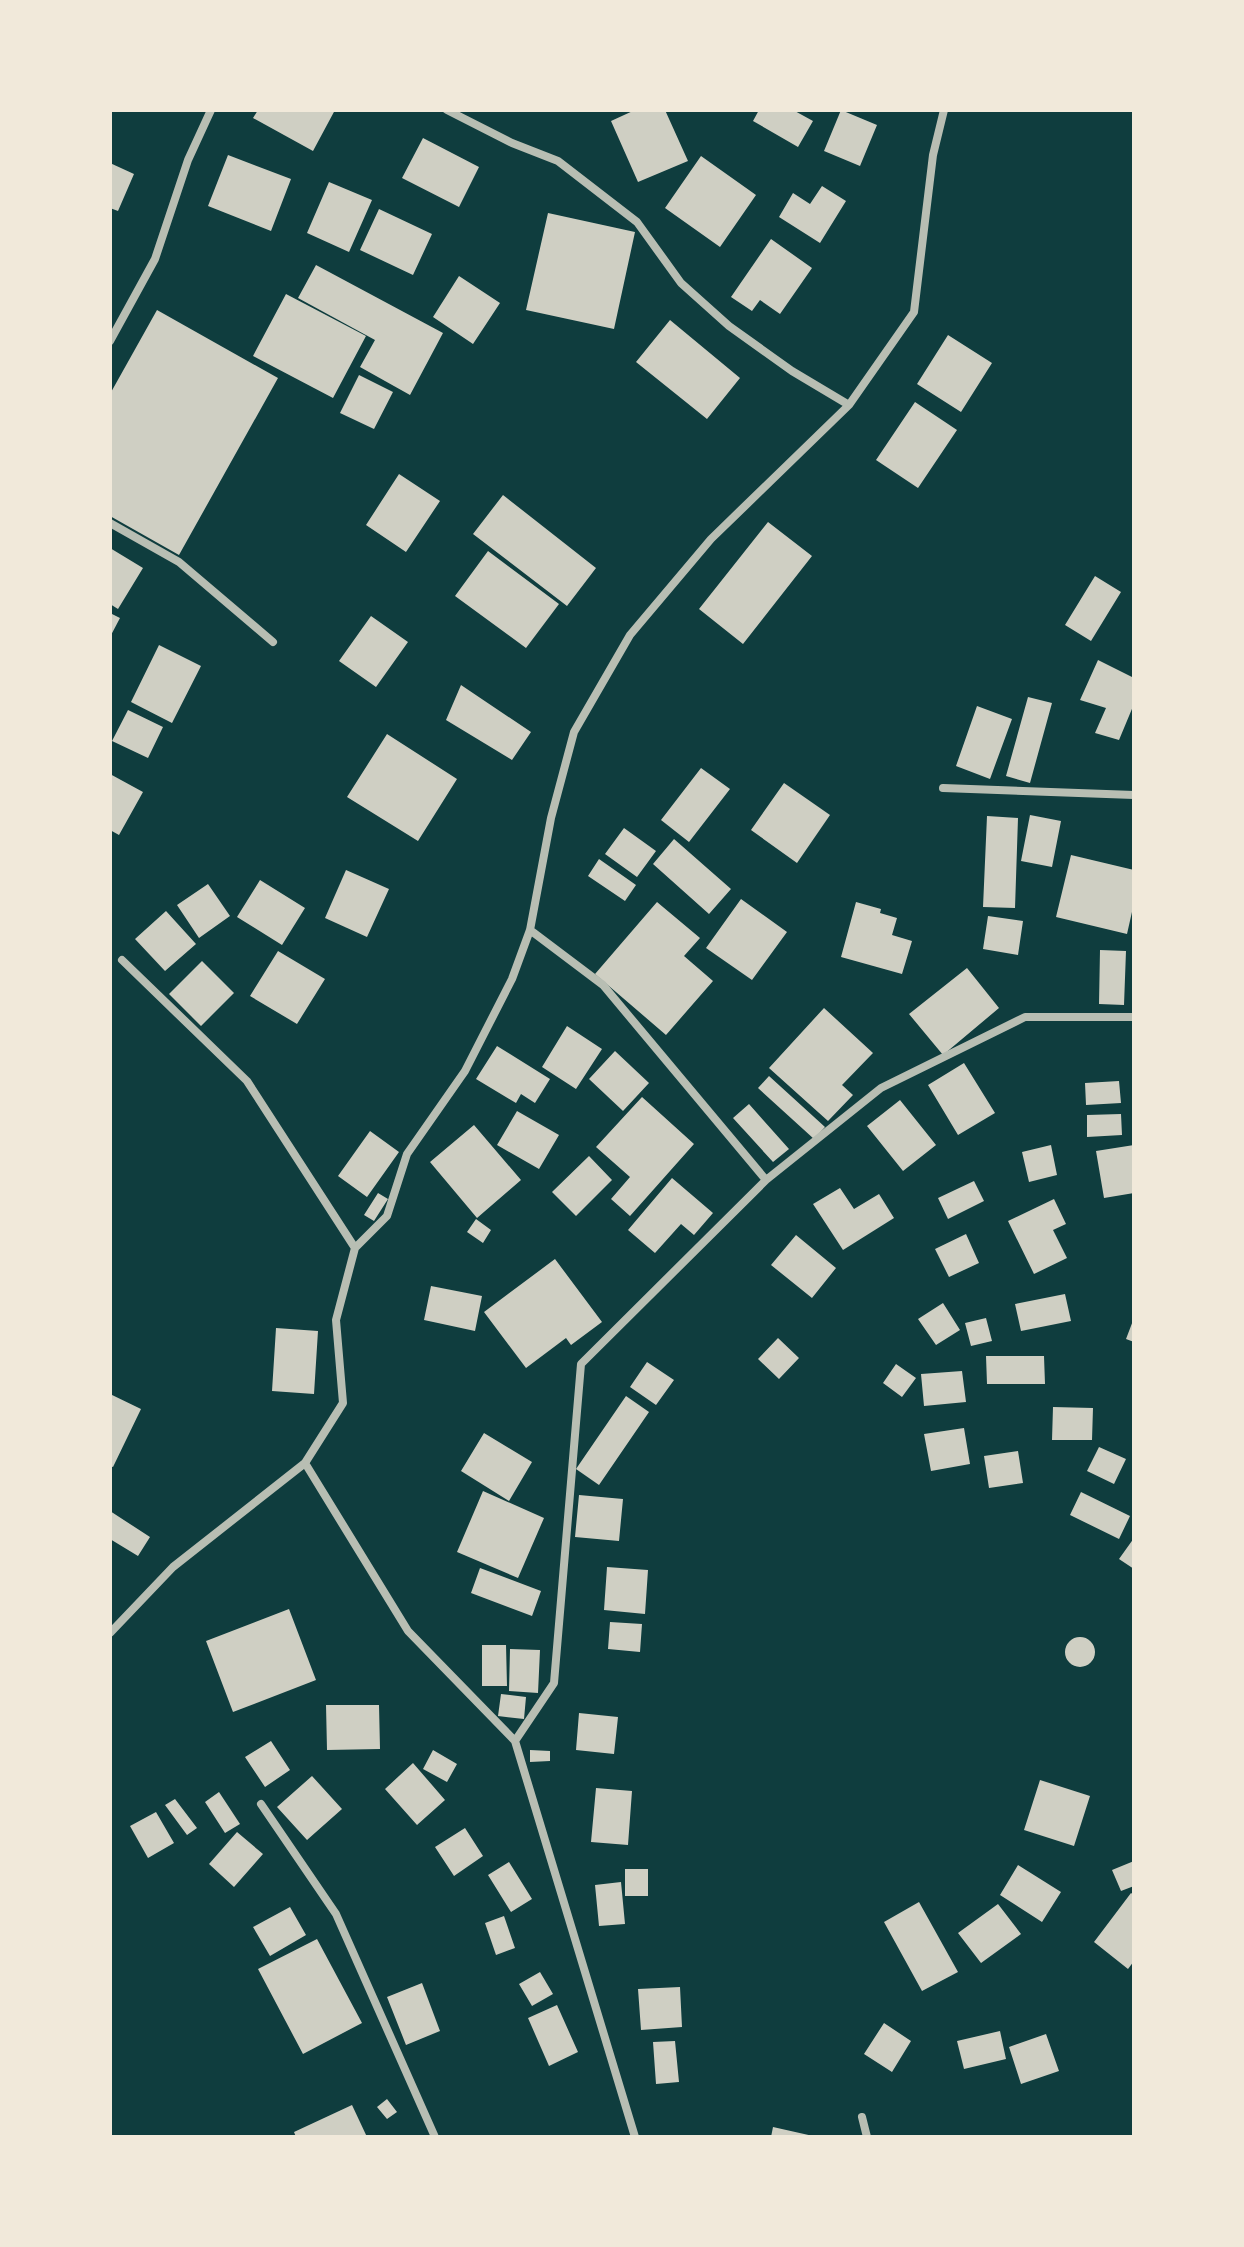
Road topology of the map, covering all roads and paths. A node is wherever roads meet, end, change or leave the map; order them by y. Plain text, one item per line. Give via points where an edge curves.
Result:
1 (211, 110) edge
2 (447, 110) edge
3 (944, 110) edge
4 (110, 341) edge
5 (849, 405) junction
6 (110, 523) edge
7 (273, 642) dead end
8 (943, 788) dead end
9 (1134, 795) edge
10 (530, 930) junction
11 (122, 960) dead end
12 (1134, 1017) edge
13 (766, 1180) junction
14 (355, 1248) junction
15 (305, 1463) junction
16 (110, 1633) edge
17 (515, 1741) junction
18 (261, 1804) dead end
19 (862, 2117) dead end
20 (435, 2137) edge
21 (635, 2137) edge
22 (867, 2137) edge

1 - 4 street via 155,259
2 - 5 street via 558,161 637,222 681,283 729,326
3 - 5 street via 933,155 914,312
5 - 10 street via 711,539 630,635 574,732
6 - 7 street via 179,562
8 - 9 street
10 - 13 street via 603,985
10 - 14 street via 512,979 465,1071 407,1154 387,1216
11 - 14 street via 247,1081
12 - 13 street via 1025,1017 881,1088
13 - 17 street via 581,1364 554,1683
14 - 15 street via 336,1320 343,1403
15 - 16 street via 173,1567
15 - 17 street via 408,1631
17 - 21 street
18 - 20 street via 336,1914
19 - 22 street

